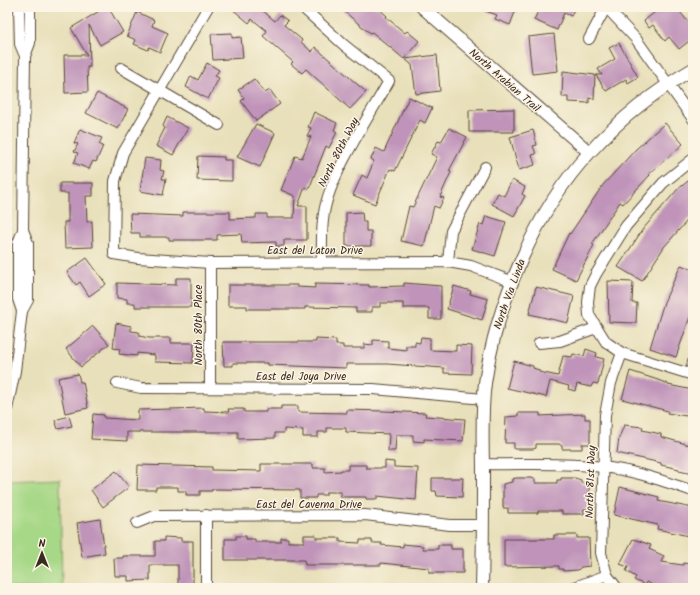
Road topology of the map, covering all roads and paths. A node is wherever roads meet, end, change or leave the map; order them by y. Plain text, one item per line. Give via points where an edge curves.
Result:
1 (20, 7) edge
2 (30, 7) edge
3 (208, 7) edge
4 (302, 7) edge
5 (422, 7) edge
6 (606, 7) edge
7 (589, 39) dead end
8 (25, 56) junction
9 (121, 68) dead end
10 (693, 69) edge
11 (667, 84) junction
12 (158, 91) junction
13 (693, 119) edge
14 (219, 125) dead end
15 (589, 152) junction
16 (693, 159) edge
17 (486, 168) dead end
18 (322, 262) junction
19 (448, 262) junction
20 (210, 263) junction
21 (513, 282) junction
22 (596, 328) junction
23 (539, 343) dead end
24 (622, 353) junction
25 (693, 362) edge
26 (692, 374) edge
27 (117, 383) dead end
28 (210, 388) junction
29 (484, 399) junction
30 (7, 409) edge
31 (483, 464) junction
32 (603, 467) junction
33 (693, 491) edge
34 (206, 516) junction
35 (137, 523) dead end
36 (483, 525) junction
37 (607, 575) junction
38 (206, 588) edge
39 (482, 588) edge
40 (572, 588) edge
41 (617, 588) edge

1 - 8 street via 20,44
2 - 8 street via 30,43
3 - 12 street
4 - 18 street, North 80th Way via 344,46 389,81 332,188 324,212
5 - 15 street, North Arabian Trail
6 - 7 street
6 - 11 street via 636,38
8 - 30 street via 23,230 28,243 28,300 22,311 15,371
9 - 12 street
10 - 11 street, North Via Linda
11 - 13 street
11 - 15 street, North Via Linda via 625,117
12 - 14 street
12 - 20 street, East del Laton Drive via 123,153 119,166 115,181 114,254
15 - 21 street, North Via Linda via 554,198
16 - 22 street via 663,183 626,226 596,274 590,286 588,302
17 - 19 street via 451,231
18 - 19 street, East del Laton Drive
18 - 20 street, East del Laton Drive
19 - 21 street, East del Laton Drive via 471,266
20 - 28 street, North 80th Place
21 - 29 street, North Via Linda via 493,340
22 - 23 street via 560,341
22 - 24 street via 606,342
24 - 26 street
24 - 32 street, North 81st Way via 605,415
25 - 26 street
27 - 28 street, East del Joya Drive via 141,388
28 - 29 street, East del Joya Drive via 386,389
29 - 31 street, North Via Linda
31 - 32 street
31 - 36 street, North Via Linda
32 - 33 street via 627,471
32 - 37 street, North 81st Way via 601,553
34 - 35 street, East del Caverna Drive via 154,516
34 - 36 street, East del Caverna Drive via 364,516 450,525
34 - 38 street
36 - 39 street, North Via Linda
37 - 40 street
37 - 41 street

